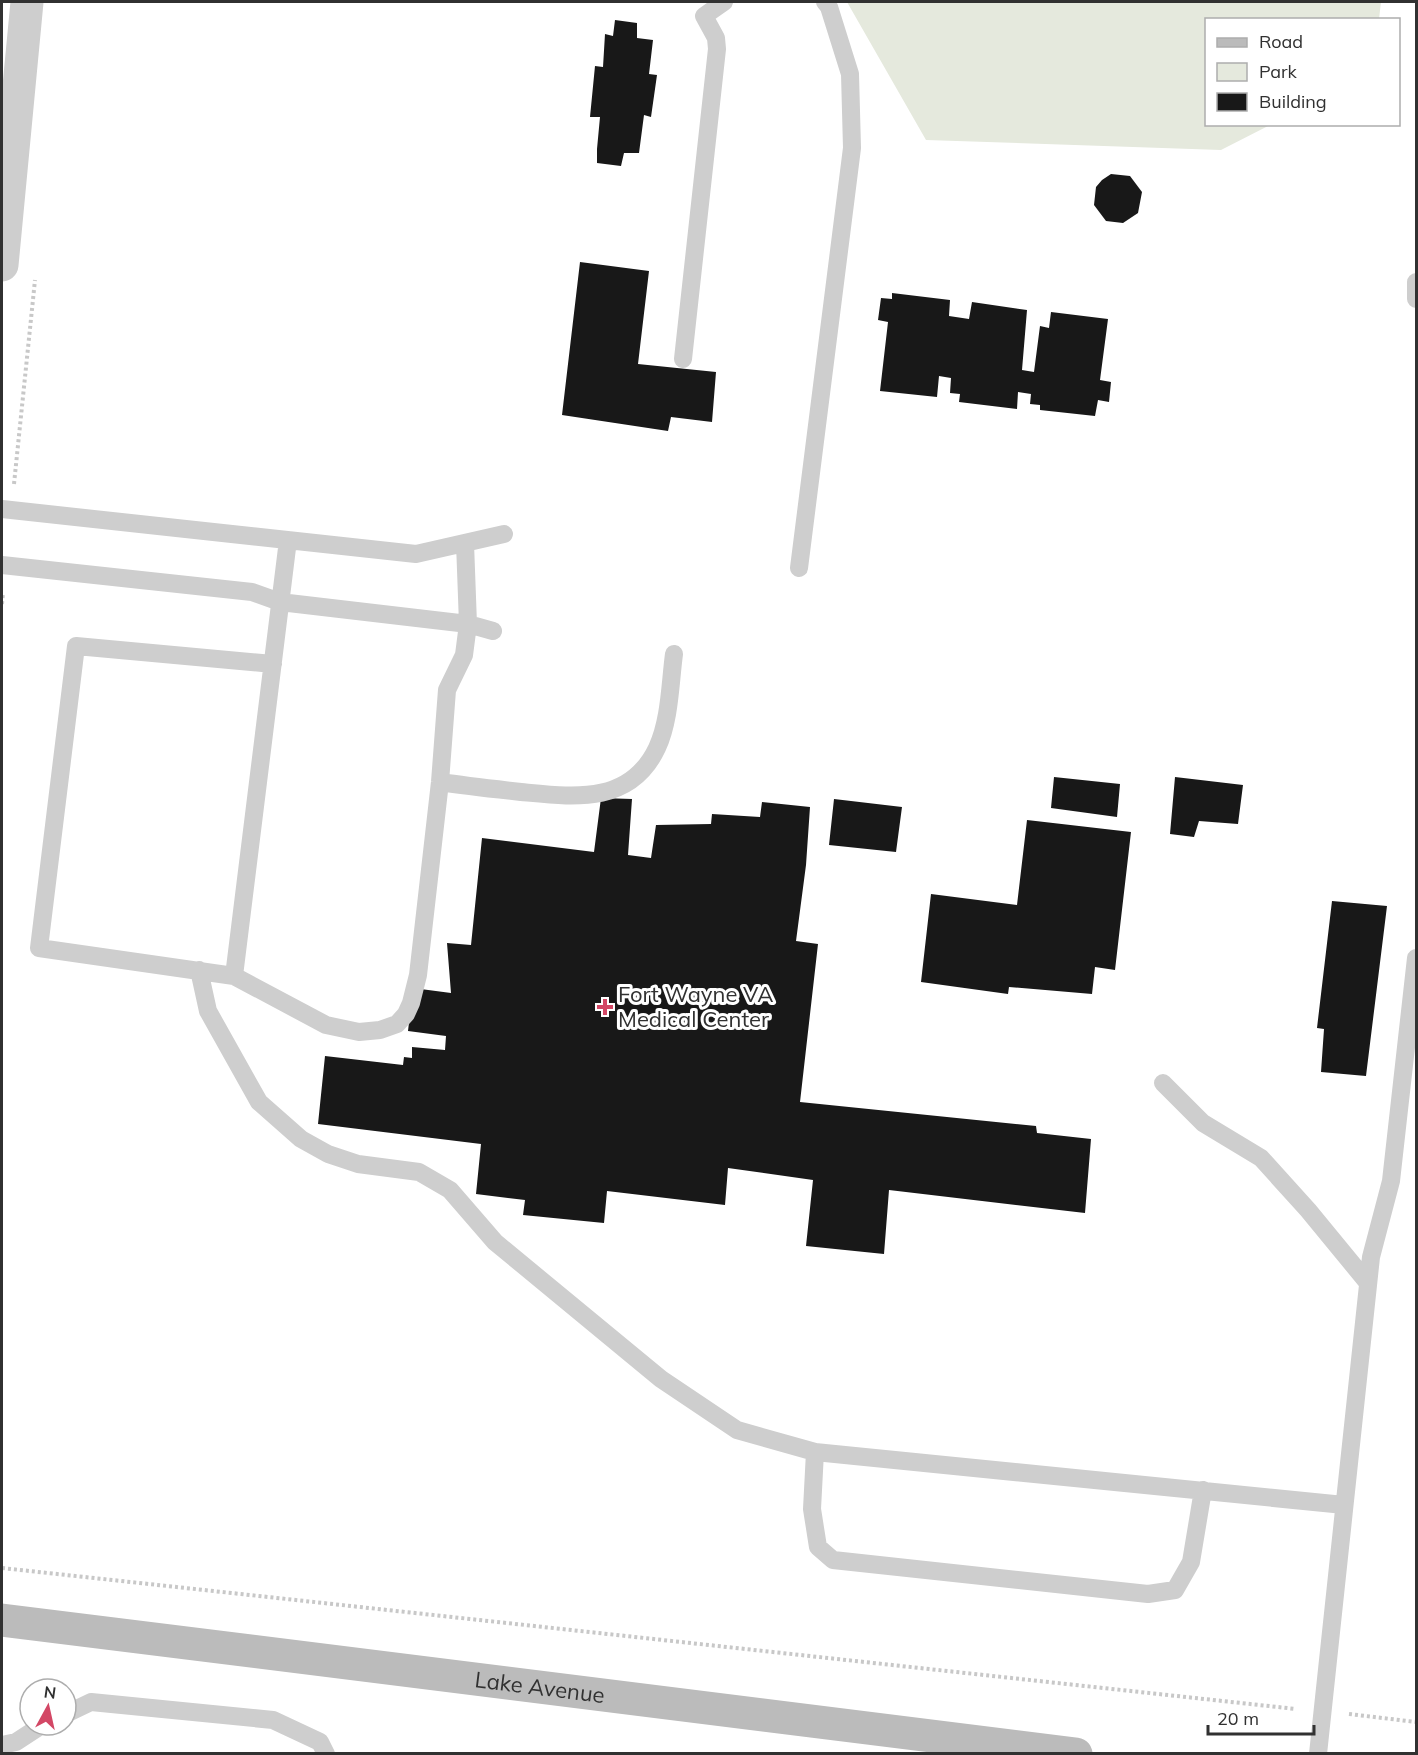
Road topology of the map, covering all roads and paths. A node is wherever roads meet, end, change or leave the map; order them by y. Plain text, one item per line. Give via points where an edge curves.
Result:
1 (27, 2) edge
2 (724, 2) edge
3 (825, 2) edge
4 (7, 158) edge
5 (2, 265) edge
6 (36, 271) dead end
7 (1416, 282) edge
8 (1416, 299) edge
9 (683, 359) dead end
10 (7, 510) edge
11 (504, 534) dead end
12 (288, 540) junction
13 (465, 543) junction
14 (4, 565) edge
15 (800, 568) dead end
16 (280, 602) junction
17 (2, 604) edge
18 (468, 624) junction
19 (493, 631) dead end
20 (674, 654) dead end
21 (273, 664) junction
22 (440, 782) junction
23 (1416, 958) edge
24 (199, 970) junction
25 (234, 976) junction
26 (1163, 1083) dead end
27 (1368, 1283) junction
28 (814, 1452) junction
29 (1203, 1490) junction
30 (1344, 1505) junction
31 (2, 1568) edge
32 (2, 1620) edge
33 (78, 1708) edge
34 (1322, 1712) junction
35 (1416, 1722) edge
36 (24, 1737) edge
37 (2, 1745) edge
38 (1020, 1750) edge
39 (326, 1754) edge
40 (1076, 1754) edge
41 (1318, 1754) edge

1 - 4 street
2 - 9 lane via 704,16 716,38 717,49
3 - 15 lane via 850,74 852,148
4 - 5 street
6 - 10 path
7 - 8 lane
10 - 12 lane
11 - 13 lane
12 - 13 lane via 416,554
12 - 16 lane
13 - 18 lane
14 - 16 lane via 252,591
14 - 17 path
16 - 18 lane
16 - 21 lane
18 - 19 lane
18 - 22 lane via 464,655 447,690
20 - 22 lane via 658,747 647,767 629,782 604,793 571,797
21 - 24 lane via 76,646 39,948
21 - 25 lane
22 - 25 lane via 418,975 411,1003 397,1024 359,1032 326,1025
23 - 27 lane via 1391,1181
24 - 25 lane
24 - 28 lane via 208,1011 259,1102 301,1139 358,1164 419,1172 450,1190 495,1242 661,1379 737,1430
26 - 27 lane via 1203,1123 1261,1158
27 - 30 lane
28 - 29 lane
28 - 29 lane via 812,1509 818,1547 833,1560 1148,1594 1175,1590 1191,1562
29 - 30 lane
30 - 34 lane
31 - 34 path
32 - 38 main road, Lake Avenue
33 - 39 lane via 92,1702 273,1720 320,1742
34 - 35 path
34 - 41 lane
36 - 37 lane
38 - 40 main road, Lake Avenue

